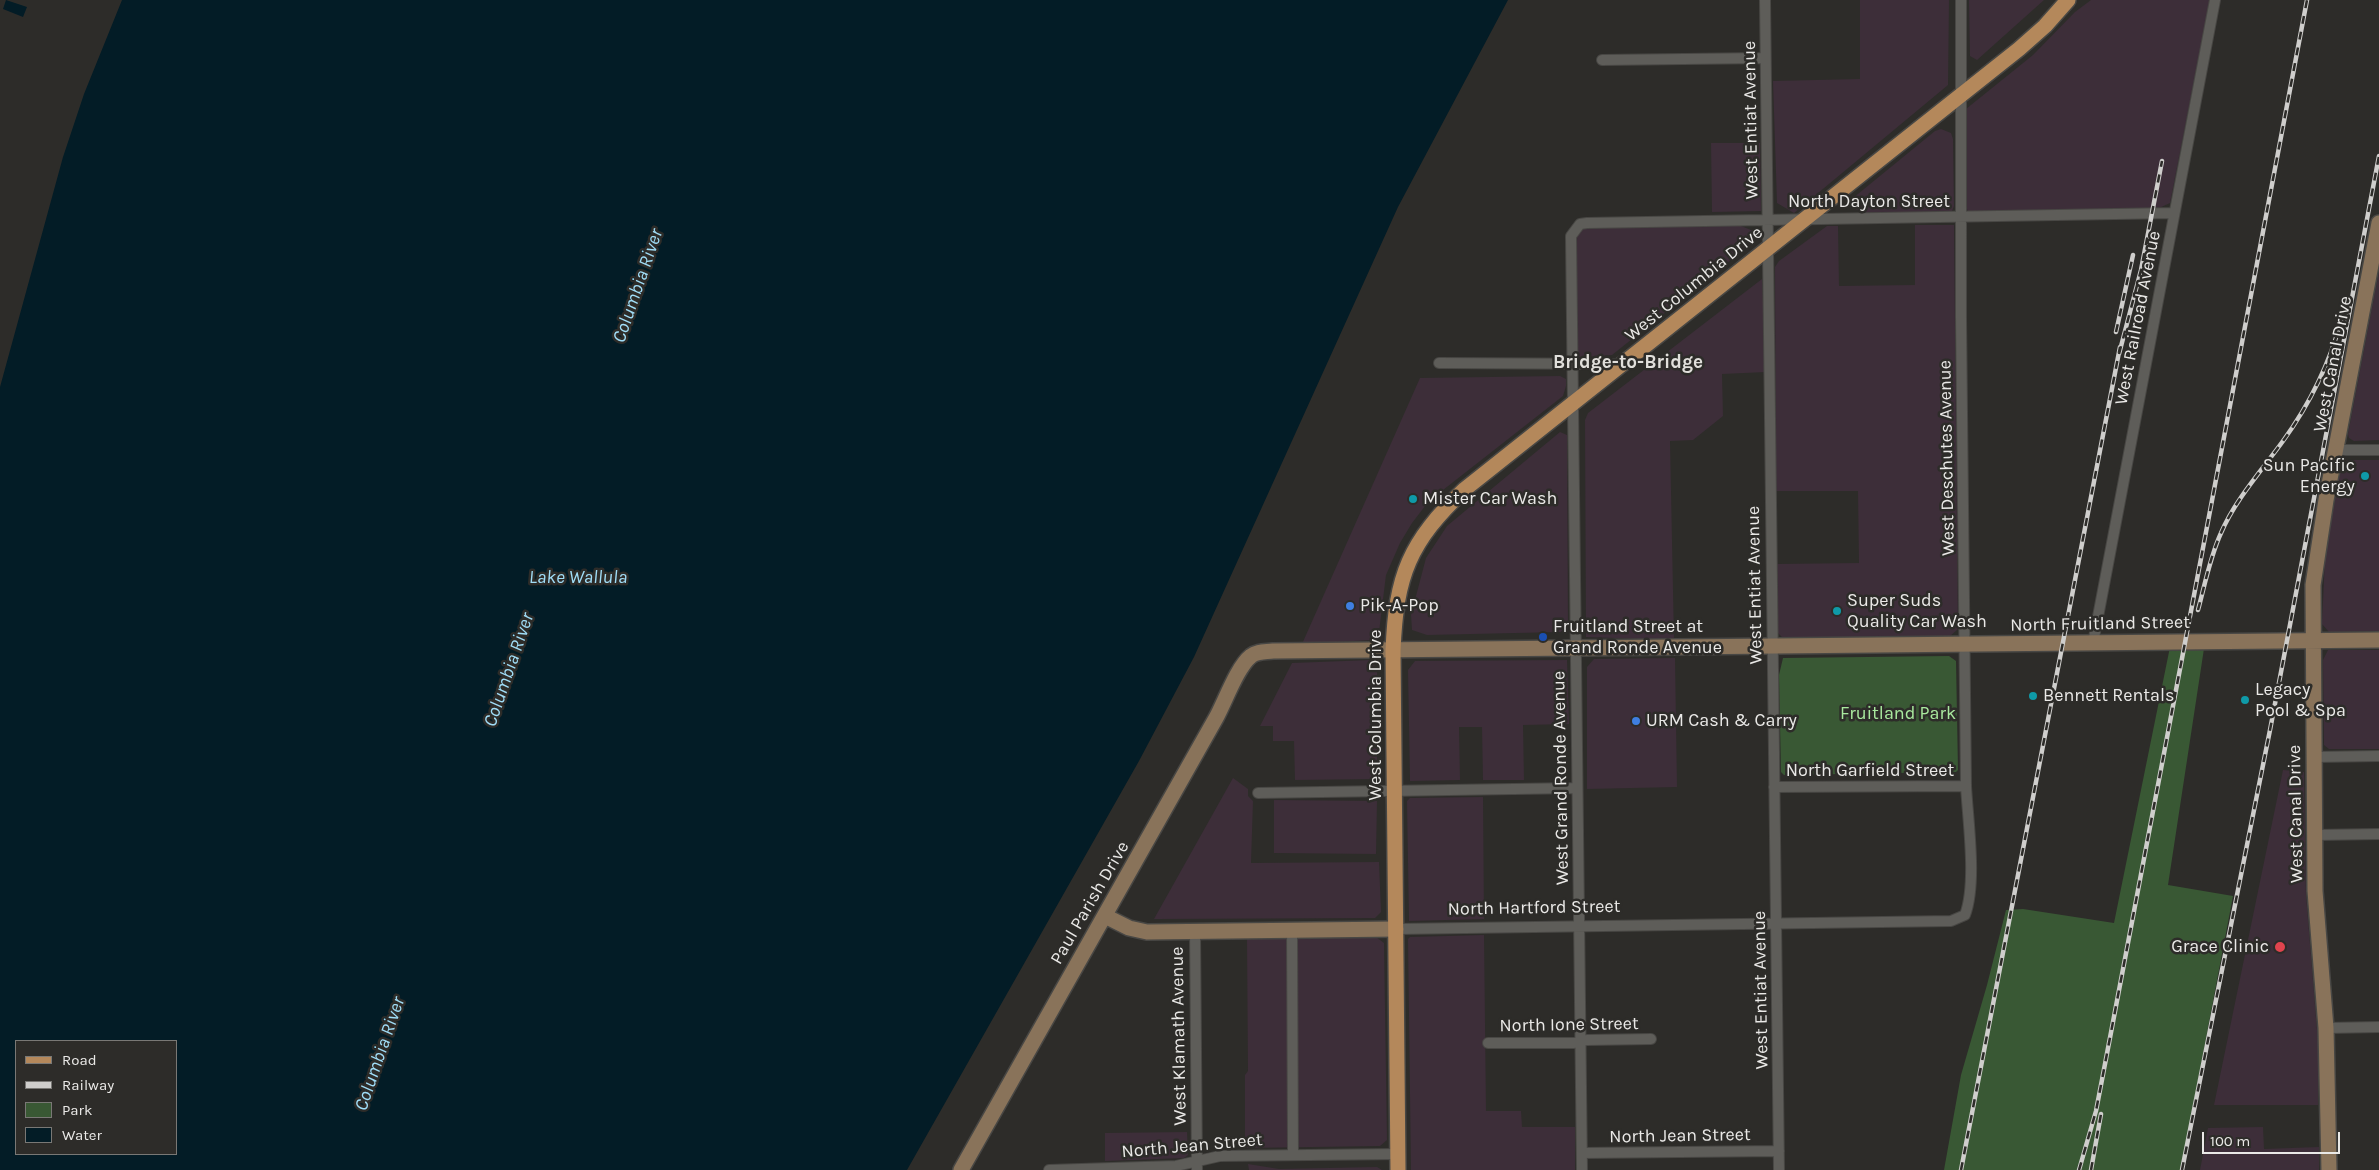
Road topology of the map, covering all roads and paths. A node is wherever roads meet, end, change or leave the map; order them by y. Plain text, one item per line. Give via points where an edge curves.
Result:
1 (1765, 0) edge
2 (1961, 0) edge
3 (2068, 0) edge
4 (2077, 0) edge
5 (2215, 0) edge
6 (2058, 12) junction
7 (1766, 58) junction
8 (1602, 60) dead end
9 (1961, 95) junction
10 (2174, 213) junction
11 (1961, 217) junction
12 (1769, 218) junction
13 (1806, 218) junction
14 (2379, 223) edge
15 (1571, 236) joint
16 (1768, 249) junction
17 (1439, 363) dead end
18 (1572, 363) junction
19 (1623, 364) junction
20 (1573, 403) junction
21 (2335, 450) junction
22 (2379, 450) edge
23 (2379, 640) edge
24 (2313, 641) junction
25 (2093, 643) junction
26 (1965, 644) junction
27 (1772, 647) junction
28 (1576, 649) junction
29 (1393, 651) junction
30 (1252, 655) joint
31 (2379, 756) edge
32 (2313, 757) junction
33 (1966, 786) junction
34 (1578, 788) junction
35 (1774, 788) junction
36 (1394, 791) junction
37 (1258, 792) dead end
38 (2379, 834) edge
39 (2314, 835) junction
40 (1965, 915) joint
41 (1104, 916) junction
42 (1776, 924) junction
43 (1579, 926) junction
44 (1396, 929) junction
45 (1292, 930) junction
46 (1194, 931) junction
47 (2379, 1027) edge
48 (2326, 1028) junction
49 (1651, 1039) dead end
50 (1581, 1041) junction
51 (1488, 1043) dead end
52 (1779, 1151) junction
53 (1582, 1153) junction
54 (1398, 1154) junction
55 (1293, 1156) junction
56 (1197, 1166) edge
57 (961, 1170) edge
58 (1049, 1170) edge
59 (1398, 1170) edge
60 (1582, 1170) edge
61 (1779, 1170) edge
62 (2329, 1170) edge

1 - 7 street, West Entiat Avenue
2 - 9 street, West Deschutes Avenue
3 - 6 main road, West Columbia Drive
4 - 6 street
5 - 10 street, West Railroad Avenue
6 - 9 main road, West Columbia Drive via 2030,40
7 - 8 street
7 - 12 street, West Entiat Avenue
9 - 11 street, West Deschutes Avenue
9 - 13 main road, West Columbia Drive
10 - 11 street, North Dayton Street
10 - 25 street, West Railroad Avenue
11 - 13 street, North Dayton Street
11 - 26 street, West Deschutes Avenue
12 - 13 street, North Dayton Street
12 - 15 street, North Dayton Street via 1587,223 1580,224
12 - 16 street, West Entiat Avenue
13 - 16 main road, West Columbia Drive
14 - 21 street, West Canal Drive
15 - 18 street, West Grand Ronde Avenue
16 - 19 main road, West Columbia Drive
16 - 27 street, West Entiat Avenue
17 - 18 street
18 - 19 street
18 - 20 street, West Grand Ronde Avenue
19 - 20 main road, West Columbia Drive
20 - 28 street, West Grand Ronde Avenue
20 - 29 main road, West Columbia Drive via 1465,489 1428,529 1414,550 1402,579 1396,605
21 - 22 street
21 - 24 street, West Canal Drive via 2315,562
23 - 24 street, North Fruitland Street
24 - 25 street, North Fruitland Street
24 - 32 street, West Canal Drive
25 - 26 street, North Fruitland Street
26 - 27 street, North Fruitland Street
26 - 33 street, West Deschutes Avenue
27 - 28 street, North Fruitland Street
27 - 35 street, West Entiat Avenue
28 - 29 street, North Fruitland Street
28 - 34 street, West Grand Ronde Avenue
29 - 30 street, North Fruitland Street via 1266,652
29 - 36 main road, West Columbia Drive
30 - 41 street, Paul Parish Drive via 1241,668
31 - 32 street
32 - 39 street, West Canal Drive
33 - 35 street, North Garfield Street
33 - 40 street, West Deschutes Avenue via 1970,886
34 - 36 street
34 - 43 street, West Grand Ronde Avenue
35 - 42 street, West Entiat Avenue
36 - 37 street
36 - 44 main road, West Columbia Drive
38 - 39 street
39 - 48 street, West Canal Drive via 2316,910
40 - 42 street, North Hartford Street via 1951,922
41 - 46 street, North Hartford Street via 1142,931
41 - 57 street, Paul Parish Drive
42 - 43 street, North Hartford Street
42 - 52 street, West Entiat Avenue
43 - 44 street, North Hartford Street
43 - 50 street, West Grand Ronde Avenue
44 - 45 street, North Hartford Street
44 - 54 main road, West Columbia Drive
45 - 46 street, North Hartford Street
45 - 55 street
46 - 56 street, West Klamath Avenue
47 - 48 street
48 - 62 street, West Canal Drive
49 - 50 street, North Ione Street
50 - 51 street, North Ione Street
50 - 53 street, West Grand Ronde Avenue
52 - 53 street, North Jean Street
52 - 61 street, West Entiat Avenue
53 - 60 street, West Grand Ronde Avenue
54 - 55 street, North Jean Street
54 - 59 main road, West Columbia Drive
55 - 56 street, North Jean Street via 1220,1156
56 - 58 street, North Jean Street

